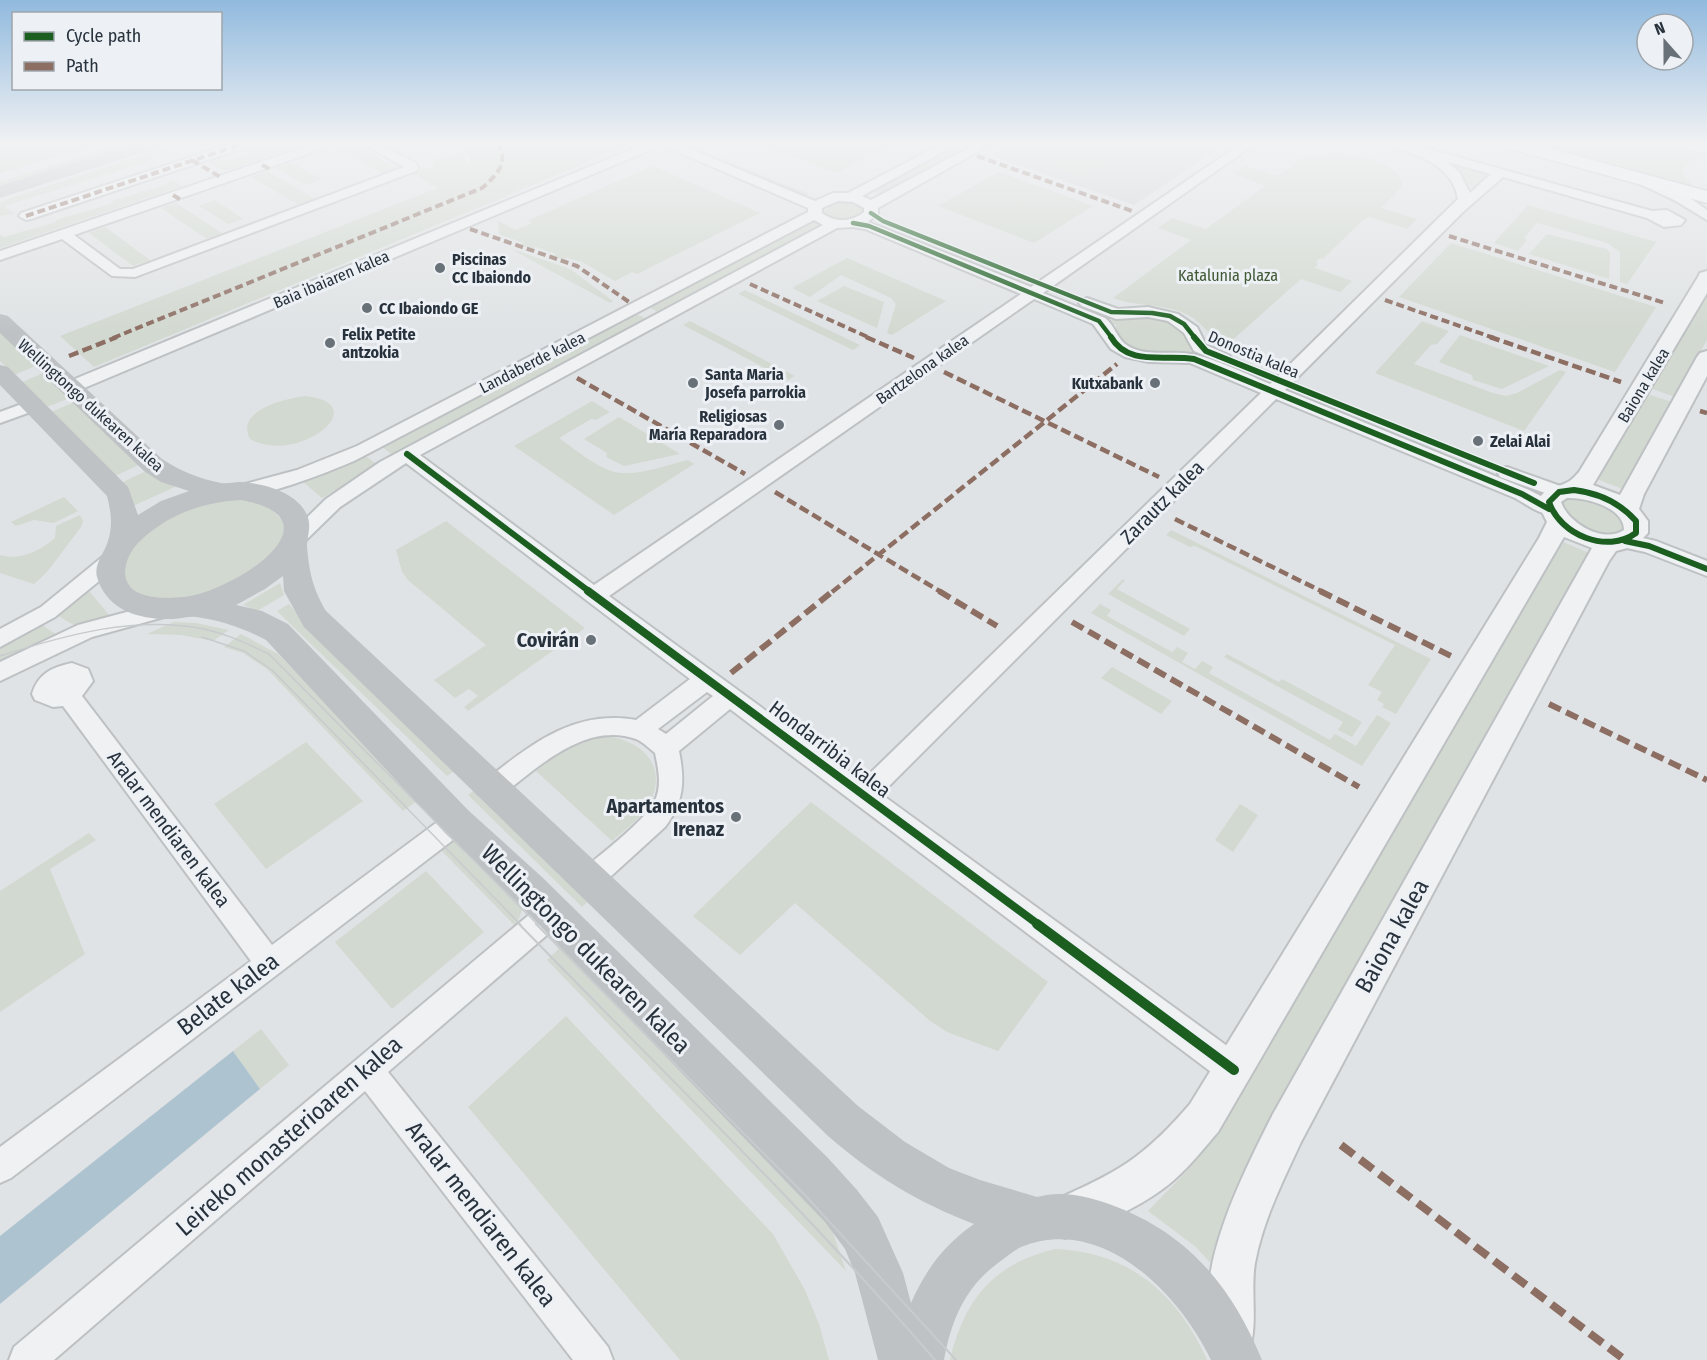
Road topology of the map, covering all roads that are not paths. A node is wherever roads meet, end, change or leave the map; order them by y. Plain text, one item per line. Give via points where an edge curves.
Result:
1 (54, 206) edge
2 (148, 206) edge
3 (312, 206) edge
4 (505, 206) edge
5 (807, 206) edge
6 (818, 206) edge
7 (868, 206) edge
8 (877, 206) edge
9 (1157, 206) edge
10 (1625, 206) edge
11 (1693, 206) edge
12 (1460, 208) edge
13 (815, 210) junction
14 (871, 210) junction
15 (1652, 214) dead end
16 (26, 216) dead end
17 (1707, 216) edge
18 (844, 223) junction
19 (64, 234) junction
20 (0, 256) edge
21 (1707, 277) edge
22 (1037, 289) junction
23 (0, 321) edge
24 (1707, 357) edge
25 (0, 372) edge
26 (71, 387) junction
27 (1278, 387) junction
28 (33, 405) junction
29 (0, 418) edge
30 (407, 454) junction
31 (231, 492) junction
32 (1560, 503) junction
33 (1624, 528) junction
34 (294, 542) junction
35 (118, 552) junction
36 (1707, 554) edge
37 (1707, 569) edge
38 (595, 596) junction
39 (181, 608) junction
40 (0, 639) edge
41 (0, 672) edge
42 (707, 679) junction
43 (68, 695) dead end
44 (729, 696) junction
45 (640, 730) junction
46 (666, 748) junction
47 (493, 788) junction
48 (864, 795) junction
49 (457, 822) junction
50 (589, 880) junction
51 (552, 913) junction
52 (269, 963) junction
53 (366, 1069) junction
54 (1234, 1070) junction
55 (0, 1167) edge
56 (1050, 1218) junction
57 (1234, 1354) edge
58 (27, 1360) edge
59 (595, 1360) edge
60 (903, 1360) edge
61 (919, 1360) edge

1 - 16 street
2 - 19 street
3 - 19 street via 135,273 112,270
4 - 26 street, Baia ibaiaren kalea
5 - 13 street
6 - 13 street, Landaberde kalea
7 - 14 street, Donostia kalea
8 - 14 street
9 - 22 street, Bartzelona kalea
10 - 15 street
11 - 17 street
12 - 27 street, Zarautz kalea
13 - 18 street, Donostia kalea via 824,221
13 - 31 street, Landaberde kalea via 363,450 316,471
14 - 18 street, Landaberde kalea via 864,220
14 - 22 street, Donostia kalea via 883,221
18 - 22 street, Donostia kalea via 869,226
18 - 30 street, Landaberde kalea
19 - 20 street
21 - 32 street, Baiona kalea via 1588,477
22 - 27 street, Donostia kalea via 1116,314 1148,312 1173,317 1191,330 1197,344 1206,351
22 - 27 street, Donostia kalea via 1103,323 1112,341 1126,352 1149,359 1185,357
22 - 38 street, Bartzelona kalea
23 - 26 main road, Wellingtongo dukearen kalea
24 - 33 street, Baiona kalea via 1632,494
25 - 28 main road, Wellingtongo dukearen kalea
26 - 31 main road, Wellingtongo dukearen kalea via 153,465 170,476
27 - 32 street, Donostia kalea
27 - 48 street, Zarautz kalea
28 - 29 street
28 - 35 main road, Wellingtongo dukearen kalea via 119,493 125,514
30 - 34 street, Landaberde kalea via 347,493
30 - 38 street, Hondarribia kalea
31 - 34 main road, Wellingtongo dukearen kalea via 275,497 287,504 297,526
31 - 35 main road via 183,502 164,511 133,532
32 - 33 street via 1602,495
32 - 33 street via 1587,538
32 - 54 street, Baiona kalea
33 - 36 street
33 - 37 street via 1649,546
33 - 57 street, Baiona kalea via 1598,558 1287,1128 1260,1185 1234,1263
34 - 39 main road via 284,557 256,582
34 - 47 main road via 299,591 315,619
35 - 39 main road, Wellingtongo dukearen kalea via 110,573 120,595 148,607
35 - 40 street via 48,612
38 - 42 street, Hondarribia kalea
39 - 41 street via 86,631
39 - 49 main road, Wellingtongo dukearen kalea via 251,619 277,632
42 - 44 street, Hondarribia kalea
42 - 45 street
43 - 52 street, Aralar mendiaren kalea
44 - 46 street
44 - 48 street, Hondarribia kalea
45 - 46 street
45 - 47 street via 593,727 568,734
46 - 50 street via 672,784 669,801 659,816
47 - 50 main road
48 - 54 street, Hondarribia kalea
49 - 51 main road, Wellingtongo dukearen kalea
49 - 52 street, Belate kalea
50 - 56 main road via 875,1150 948,1193 984,1206
51 - 53 street, Leireko monasterioaren kalea
51 - 60 main road, Wellingtongo dukearen kalea via 841,1206 862,1233
52 - 55 street, Belate kalea
53 - 58 street, Leireko monasterioaren kalea
53 - 59 street, Aralar mendiaren kalea
54 - 56 street, Baiona kalea via 1204,1118 1163,1163 1131,1185
56 - 57 main road via 1092,1220 1146,1244 1194,1287 1215,1315
56 - 61 main road via 1007,1228 982,1243 959,1265 934,1306

